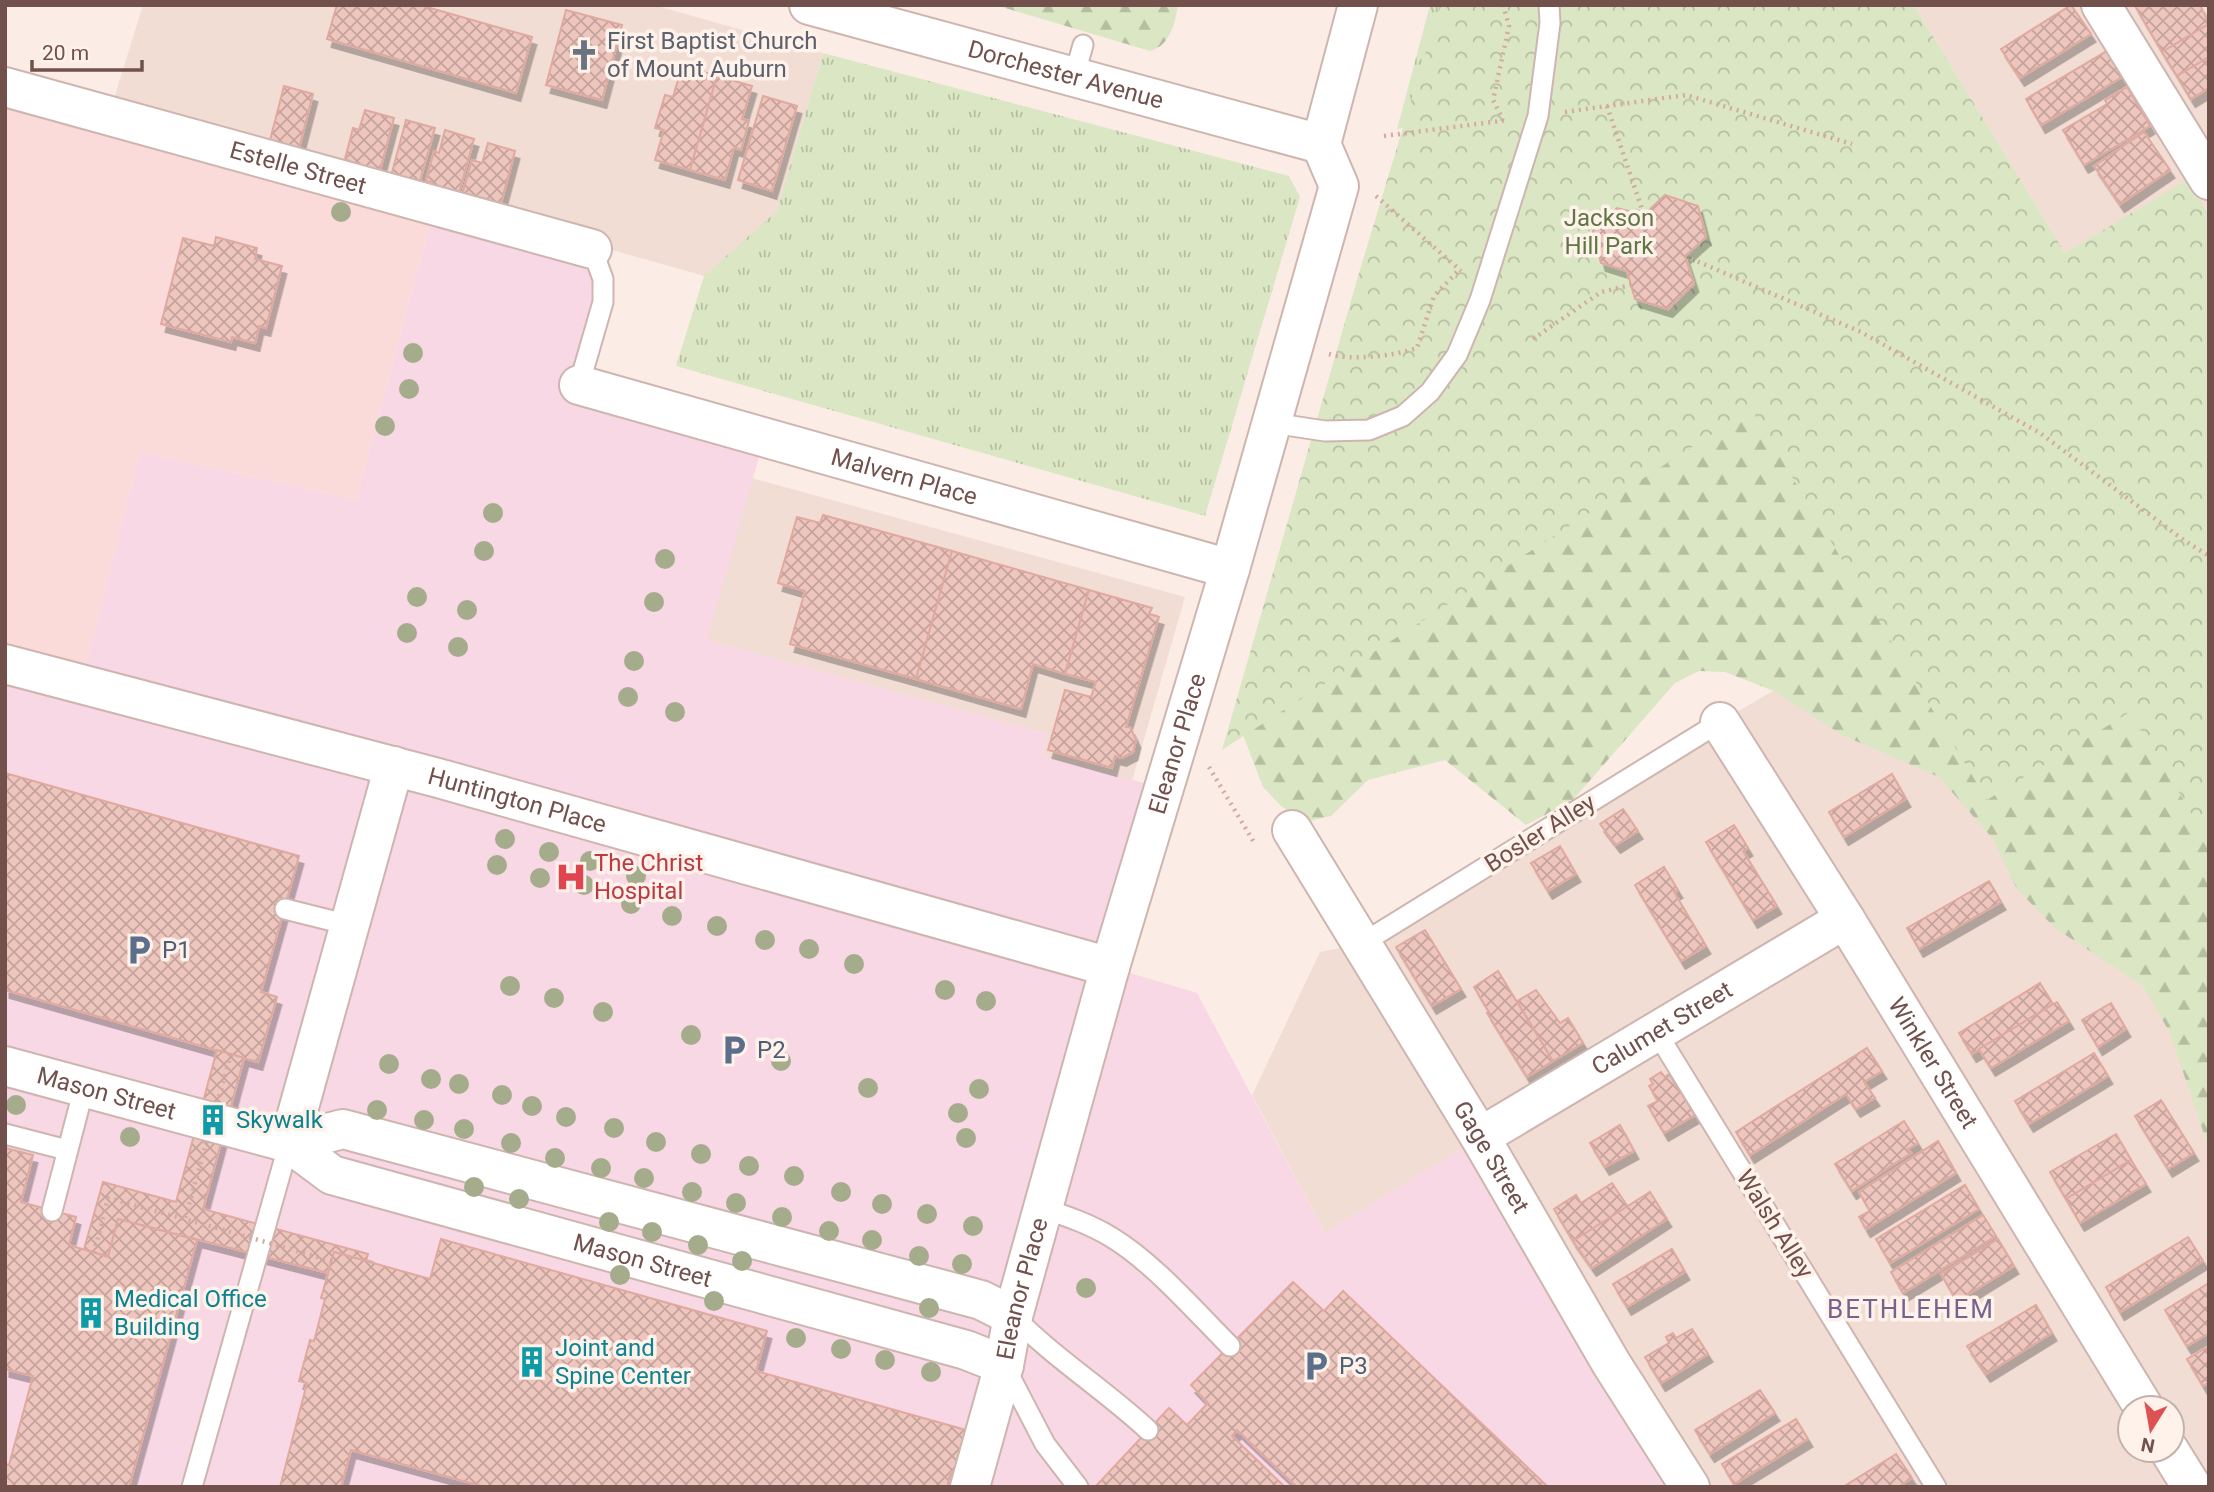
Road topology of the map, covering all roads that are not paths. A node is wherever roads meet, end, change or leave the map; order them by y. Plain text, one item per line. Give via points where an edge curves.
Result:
1 (810, 5) edge
2 (1358, 5) edge
3 (1549, 5) edge
4 (2101, 5) edge
5 (5, 87) edge
6 (1321, 144) junction
7 (2209, 180) edge
8 (592, 249) joint
9 (579, 385) joint
10 (1272, 423) junction
11 (1230, 569) junction
12 (5, 664) edge
13 (1720, 722) joint
14 (394, 766) junction
15 (1292, 830) dead end
16 (285, 909) dead end
17 (1845, 919) junction
18 (349, 925) junction
19 (1361, 944) junction
20 (1110, 967) junction
21 (1657, 1033) junction
22 (5, 1066) edge
23 (84, 1088) junction
24 (5, 1134) edge
25 (1480, 1137) junction
26 (289, 1143) junction
27 (67, 1150) junction
28 (1042, 1208) junction
29 (52, 1211) dead end
30 (1013, 1316) junction
31 (1230, 1346) dead end
32 (1004, 1365) junction
33 (2135, 1394) edge
34 (1148, 1430) dead end
35 (2178, 1464) edge
36 (192, 1487) edge
37 (970, 1487) edge
38 (1078, 1487) edge
39 (1690, 1487) edge
40 (1936, 1487) edge
41 (2192, 1487) edge

1 - 6 street, Dorchester Avenue via 1079,61
2 - 6 street
3 - 10 lane via 1538,116 1483,292 1457,355 1430,392 1403,416 1369,430 1325,431
4 - 7 street
5 - 8 street, Estelle Street
6 - 10 street, Eleanor Place via 1339,186
8 - 9 lane via 603,279 603,302
9 - 11 street, Malvern Place
10 - 11 street, Eleanor Place
11 - 20 street, Eleanor Place
12 - 14 street, Huntington Place
13 - 17 street, Winkler Street
13 - 19 lane, Bosler Alley
14 - 18 street
14 - 20 street, Huntington Place
15 - 19 street, Gage Street
16 - 18 lane
17 - 21 street, Calumet Street
17 - 33 street, Winkler Street
18 - 26 street
19 - 25 street, Gage Street
20 - 28 street, Eleanor Place
21 - 25 street, Calumet Street
21 - 40 lane, Walsh Alley
22 - 23 street, Mason Street
23 - 26 street, Mason Street
23 - 27 lane
24 - 27 lane
25 - 39 street, Gage Street via 1611,1363
26 - 30 street, Mason Street via 343,1129 981,1300
26 - 32 street, Mason Street via 332,1175 967,1350
26 - 36 lane
27 - 29 lane
28 - 30 street, Eleanor Place
28 - 31 lane via 1113,1238 1157,1273
30 - 32 street, Eleanor Place
30 - 34 lane
32 - 37 street, Eleanor Place
32 - 38 lane via 1045,1444
35 - 41 street

